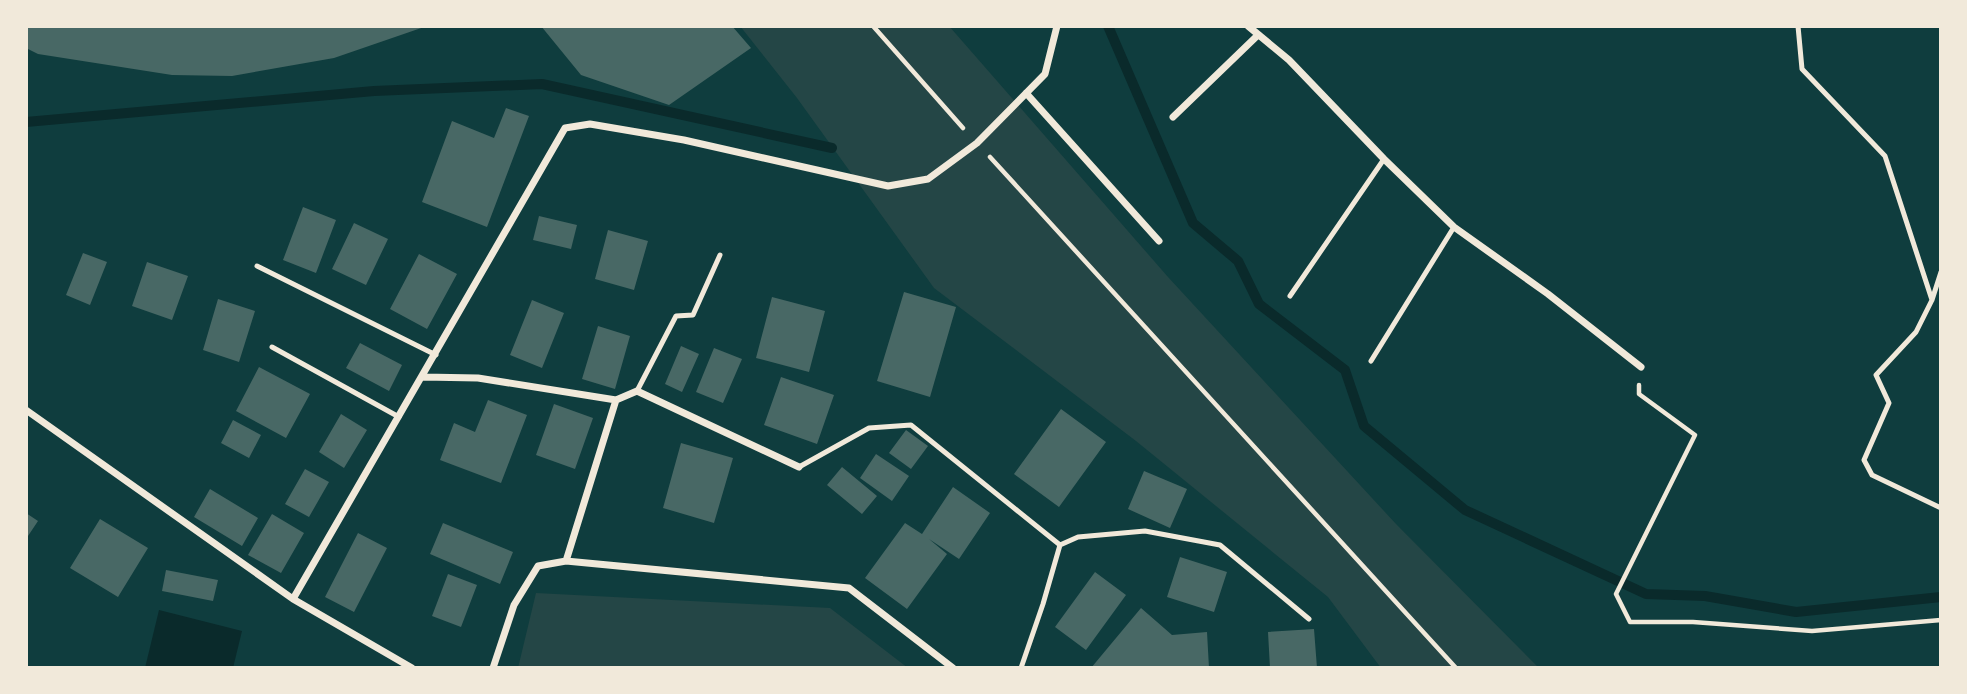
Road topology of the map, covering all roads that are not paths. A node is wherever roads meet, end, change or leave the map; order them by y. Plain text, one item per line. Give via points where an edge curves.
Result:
1 (1057, 26) edge
2 (1248, 26) edge
3 (1798, 26) edge
4 (1258, 35) junction
5 (1026, 93) junction
6 (1173, 117) dead end
7 (1384, 159) junction
8 (1454, 227) junction
9 (1159, 241) dead end
10 (720, 255) dead end
11 (257, 266) dead end
12 (1941, 272) edge
13 (1290, 296) dead end
14 (1932, 300) junction
15 (272, 347) dead end
16 (436, 355) junction
17 (1371, 361) dead end
18 (1641, 367) road end
19 (423, 377) junction
20 (637, 391) junction
21 (616, 400) junction
22 (26, 410) edge
23 (400, 417) junction
24 (799, 467) joint
25 (1941, 508) edge
26 (1060, 545) junction
27 (566, 561) junction
28 (293, 599) junction
29 (1308, 619) dead end
30 (412, 668) edge
31 (493, 668) edge
32 (953, 668) edge
33 (1021, 668) edge

1 - 5 street via 1045,74
2 - 4 street
3 - 14 lane via 1801,69 1885,156
4 - 6 street
4 - 7 street via 1289,60
5 - 9 street
5 - 16 street via 977,143 929,179 888,186 684,140 590,124 565,128
7 - 8 street
7 - 13 lane
8 - 17 lane
8 - 18 street via 1548,293
10 - 20 lane via 693,315 676,316
11 - 16 lane
12 - 14 lane
14 - 25 lane via 1916,332 1876,375 1889,403 1864,460 1872,475
15 - 23 lane
16 - 19 street
19 - 21 street via 478,378
19 - 23 street
20 - 21 street
20 - 24 street
21 - 27 street
22 - 28 street
23 - 28 street
24 - 26 lane via 869,428 911,425
26 - 29 lane via 1078,537 1145,531 1220,545
26 - 33 lane
27 - 31 street via 538,566 514,605
27 - 32 street via 849,588
28 - 30 street

